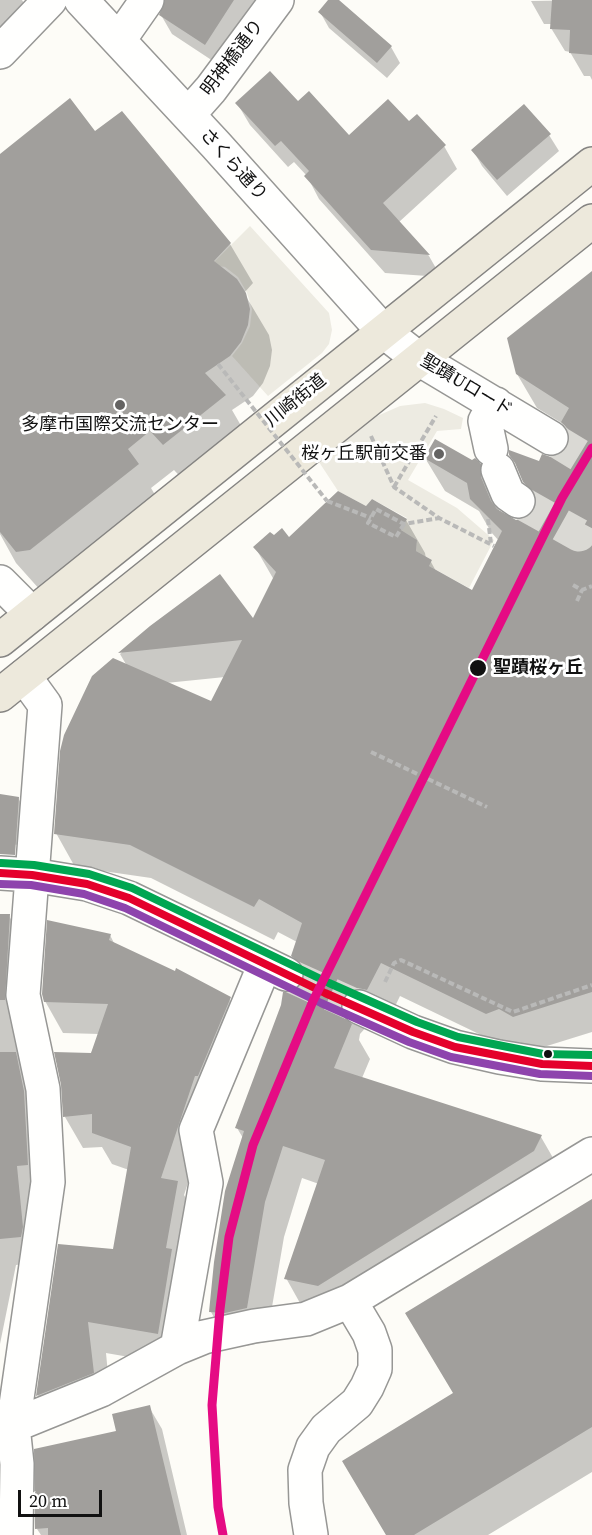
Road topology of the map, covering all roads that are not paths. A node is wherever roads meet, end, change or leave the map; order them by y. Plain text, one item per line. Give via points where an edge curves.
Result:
1 (50, 0) edge
2 (81, 0) edge
3 (147, 0) edge
4 (277, 0) edge
5 (119, 40) junction
6 (0, 52) edge
7 (188, 115) junction
8 (592, 164) edge
9 (592, 221) edge
10 (383, 331) junction
11 (419, 358) junction
12 (496, 404) junction
13 (551, 438) tunnel mouth
14 (518, 501) tunnel mouth
15 (0, 582) edge
16 (32, 614) junction
17 (0, 640) edge
18 (12, 686) edge
19 (16, 874) edge
20 (11, 998) edge
21 (359, 1007) tunnel mouth
22 (590, 1061) edge
23 (592, 1154) edge
24 (350, 1301) junction
25 (177, 1348) junction
26 (7, 1428) edge
27 (16, 1535) edge
28 (311, 1535) edge

1 - 6 street
2 - 5 street, さくら通り
3 - 5 street
4 - 7 street, 明神橋通り
5 - 7 street, さくら通り
7 - 10 street, さくら通り
8 - 10 main road, 川崎街道
9 - 11 main road
10 - 11 street, 聖蹟Uロード
10 - 16 main road, 川崎街道
11 - 12 street, 聖蹟Uロード
11 - 18 main road
12 - 13 street, 聖蹟Uロード
12 - 14 street via 485,422 508,494
15 - 16 street
16 - 17 main road, 川崎街道
18 - 19 street via 45,705
19 - 20 street
19 - 25 street via 87,884 129,898 275,969 196,1130 206,1183
20 - 26 street via 43,1089 48,1182
21 - 22 street via 455,1047 542,1064
23 - 24 street
24 - 25 street via 306,1319 204,1337
24 - 28 street via 372,1341 375,1369 357,1403 326,1429 313,1448 305,1470
25 - 26 street via 101,1390
26 - 27 street via 17,1464

